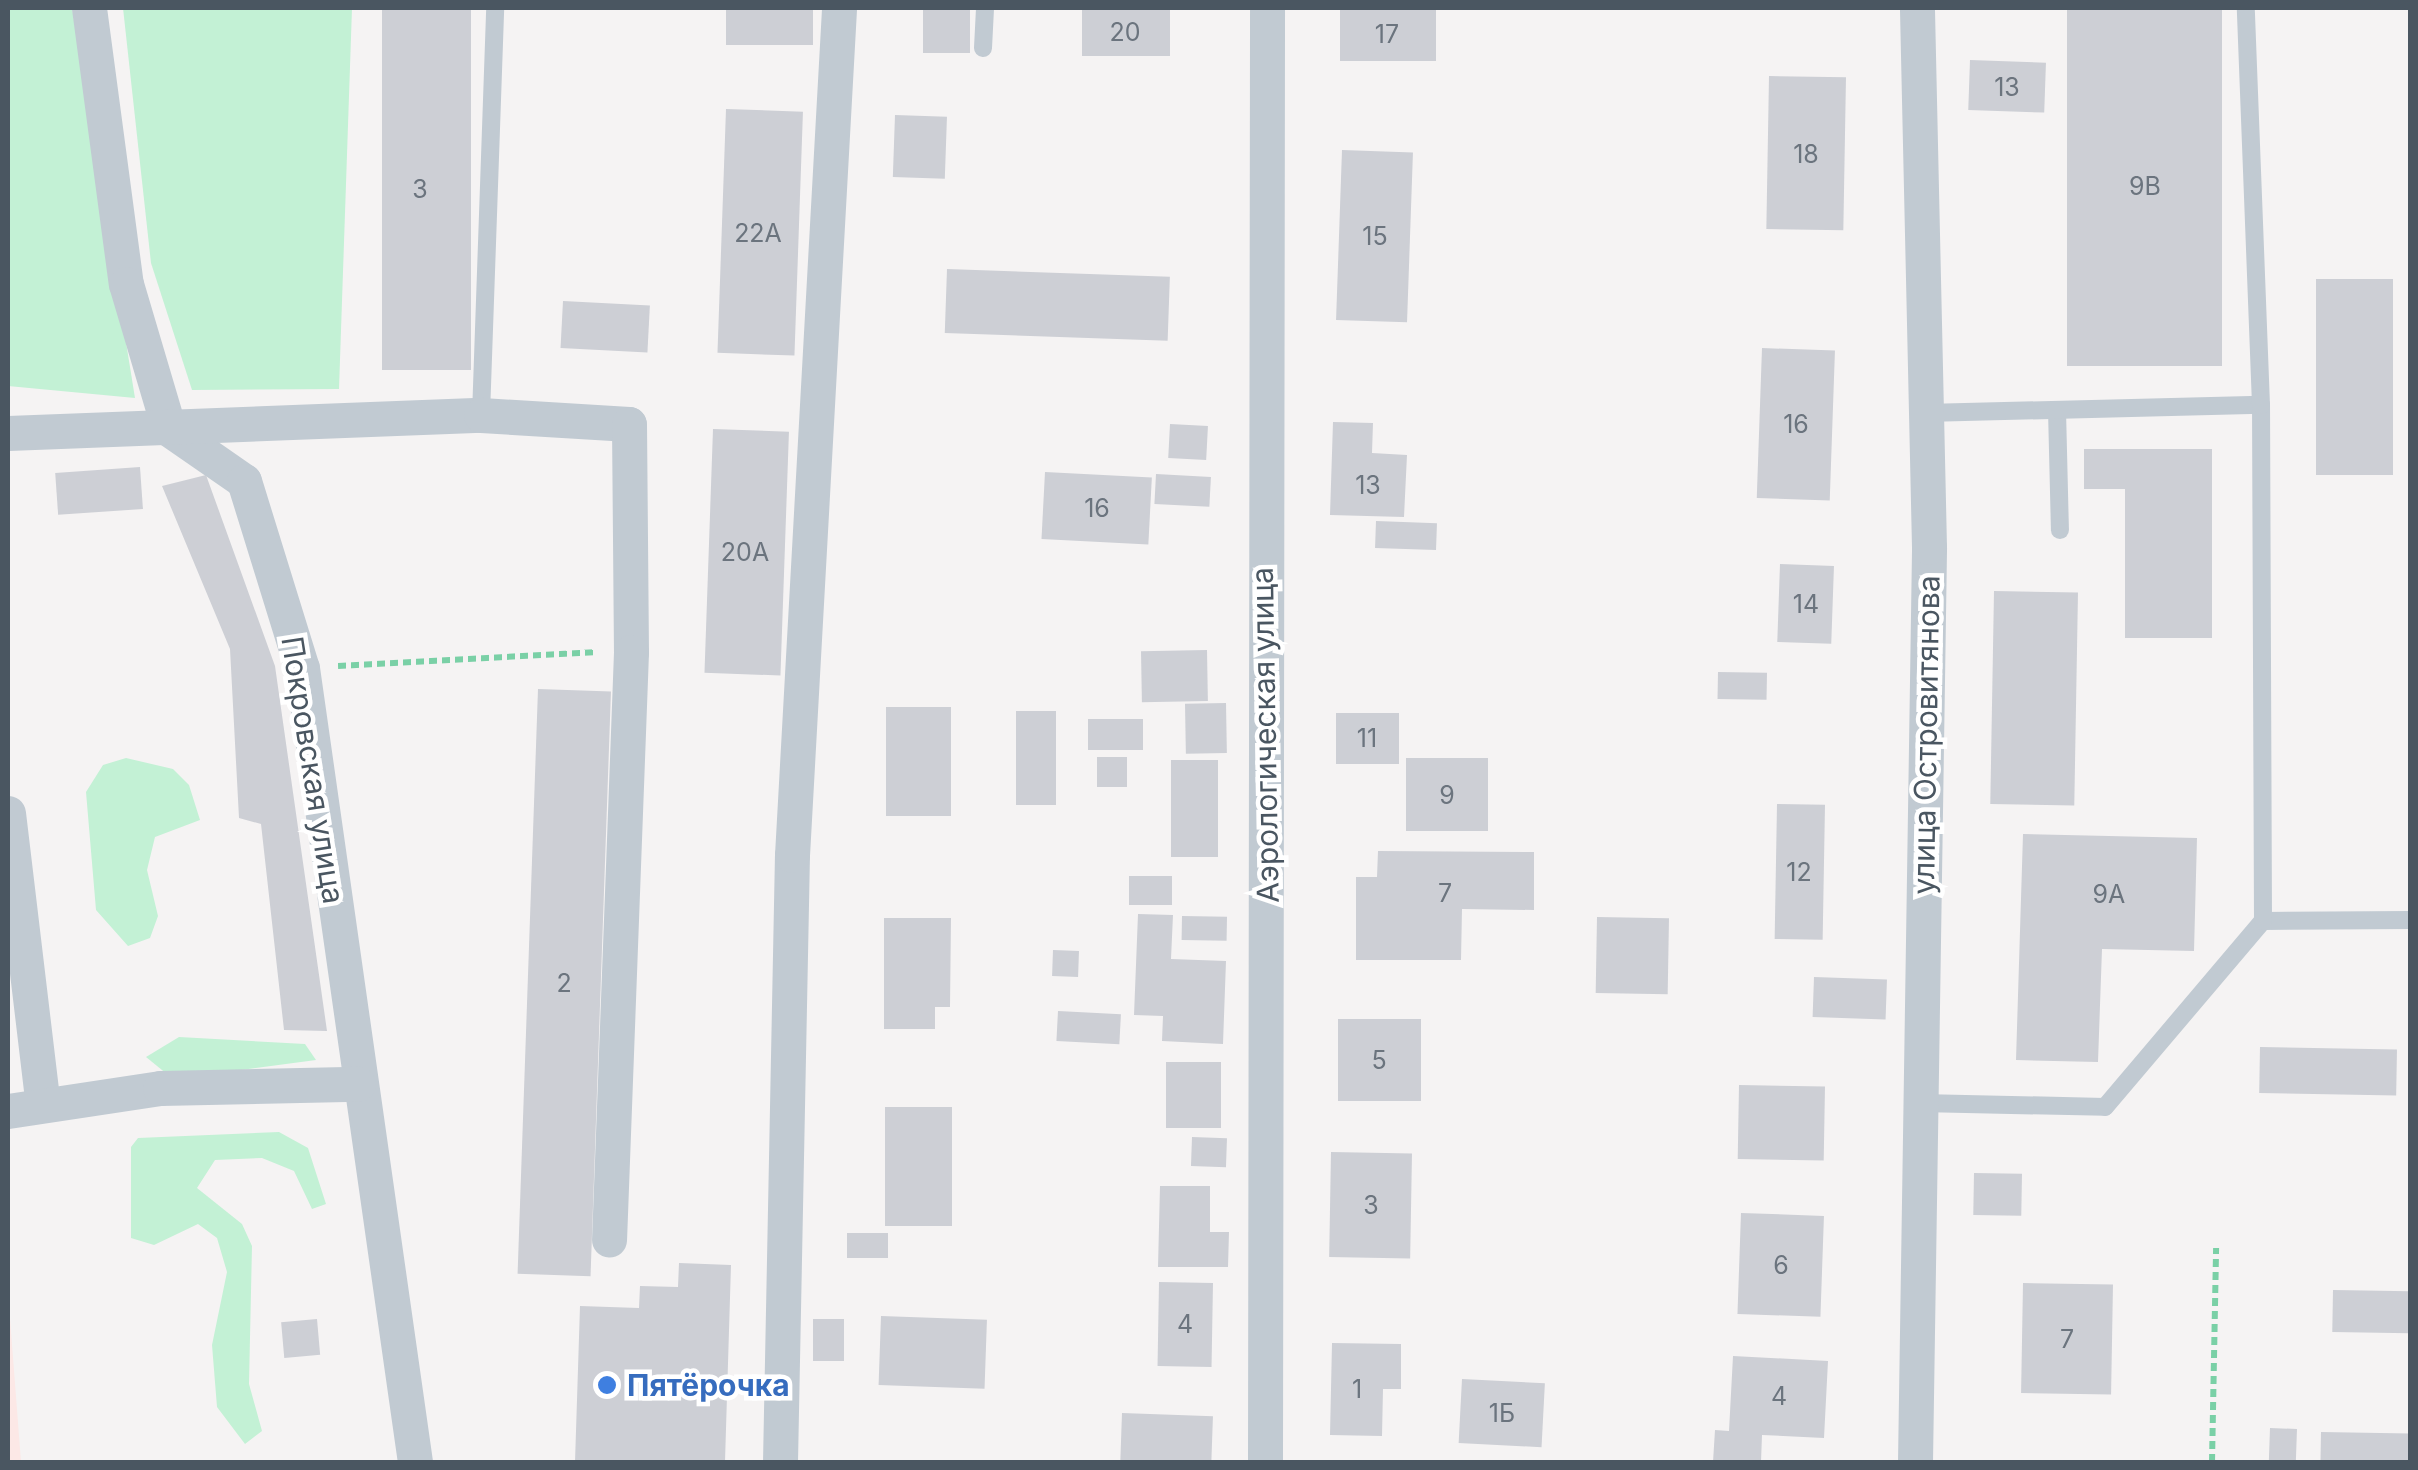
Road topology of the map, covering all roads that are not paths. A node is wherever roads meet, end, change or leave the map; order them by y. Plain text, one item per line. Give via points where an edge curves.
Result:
1 (89, 8) edge
2 (495, 8) edge
3 (838, 8) edge
4 (985, 8) edge
5 (1267, 8) edge
6 (1917, 8) edge
7 (2246, 8) edge
8 (983, 48) dead end
9 (2261, 405) junction
10 (2057, 410) junction
11 (1925, 413) junction
12 (481, 415) junction
13 (169, 428) junction
14 (8, 433) edge
15 (2060, 530) dead end
16 (8, 813) edge
17 (2410, 920) edge
18 (2263, 921) junction
19 (358, 1084) junction
20 (1920, 1103) junction
21 (43, 1105) junction
22 (8, 1112) edge
23 (610, 1240) dead end
24 (415, 1462) edge
25 (780, 1462) edge
26 (1265, 1462) edge
27 (1915, 1462) edge

1 - 13 street via 126,284
2 - 12 lane
3 - 25 street via 792,856
4 - 8 lane
5 - 26 street, Аэрологическая улица
6 - 11 street, улица Островитянова
7 - 9 lane
9 - 10 lane
9 - 18 lane
10 - 11 lane
10 - 15 lane
11 - 20 street, улица Островитянова
12 - 13 street
12 - 23 street via 629,424 630,652
13 - 14 street
13 - 19 street, Покровская улица via 244,481 302,668
16 - 21 street
17 - 18 lane
18 - 20 lane via 2105,1107
19 - 21 street via 160,1088
19 - 24 street, Покровская улица
20 - 27 street, улица Островитянова
21 - 22 street

